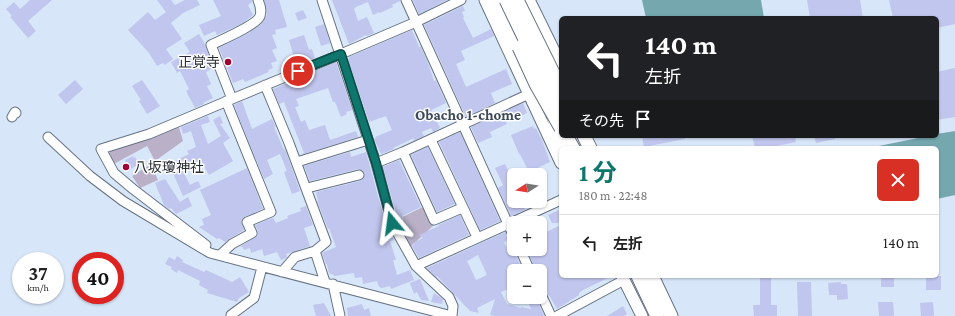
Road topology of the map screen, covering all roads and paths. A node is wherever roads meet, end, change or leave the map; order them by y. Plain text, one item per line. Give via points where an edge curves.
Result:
1 (258, 0) edge
2 (322, 0) edge
3 (406, 0) edge
4 (461, 0) edge
5 (484, 0) edge
6 (494, 0) edge
7 (506, 0) edge
8 (518, 0) edge
9 (524, 0) edge
10 (528, 0) edge
11 (416, 22) junction
12 (341, 54) junction
13 (559, 63) edge
14 (265, 84) junction
15 (559, 85) edge
16 (529, 94) junction
17 (229, 100) junction
18 (559, 110) edge
19 (463, 124) junction
20 (559, 124) edge
21 (48, 137) dead end
22 (559, 137) edge
23 (368, 140) junction
24 (431, 140) junction
25 (403, 152) junction
26 (559, 159) edge
27 (297, 162) junction
28 (376, 163) junction
29 (359, 175) dead end
30 (306, 188) junction
31 (559, 201) edge
32 (462, 208) junction
33 (526, 216) edge
34 (507, 222) edge
35 (507, 224) edge
36 (477, 237) junction
37 (315, 251) junction
38 (220, 255) junction
39 (416, 266) junction
40 (262, 267) junction
41 (282, 272) junction
42 (621, 278) edge
43 (623, 278) edge
44 (639, 278) edge
45 (653, 278) edge
46 (660, 278) edge
47 (329, 283) junction
48 (546, 304) edge
49 (231, 315) dead end
50 (340, 316) edge
51 (452, 316) edge
52 (551, 316) edge
53 (557, 316) edge
54 (642, 316) edge
55 (657, 316) edge
56 (672, 316) edge

1 - 17 street via 261,14 258,19 211,45
2 - 12 street
3 - 11 street
4 - 11 street
5 - 16 main road
6 - 20 highway, bridge
7 - 18 highway, bridge
8 - 15 highway, bridge
9 - 22 main road via 537,24 545,47 550,104
10 - 13 highway
11 - 12 street
11 - 19 street
12 - 14 street
12 - 23 street
14 - 17 street
14 - 27 street
16 - 19 street
16 - 26 main road
17 - 38 street via 270,212 247,222 252,234 232,244
17 - 38 street via 149,134 101,149 114,173
19 - 24 street
19 - 34 street
21 - 38 street via 90,176 123,201 210,253
23 - 27 street
23 - 28 street
24 - 25 street
24 - 32 street
25 - 28 street
25 - 32 street via 434,220
27 - 30 street
28 - 39 street via 392,223
29 - 30 street
30 - 37 street via 326,242
31 - 33 street
32 - 36 street
35 - 36 street
36 - 39 street
37 - 41 street via 295,257
37 - 47 street
38 - 40 street
39 - 51 street via 449,297 453,306
40 - 41 street
40 - 49 street via 254,298
41 - 47 street
42 - 53 street
43 - 54 main road
44 - 55 highway
45 - 56 highway
46 - 56 highway
47 - 50 street
47 - 51 street
48 - 52 street

